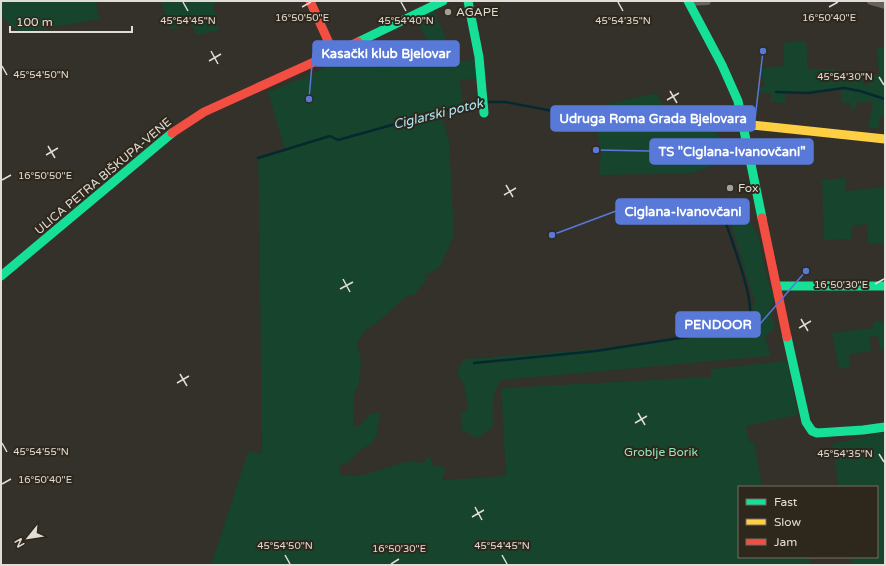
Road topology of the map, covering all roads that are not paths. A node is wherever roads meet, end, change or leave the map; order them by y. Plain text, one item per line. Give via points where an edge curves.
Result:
1 (310, 1) edge
2 (443, 1) edge
3 (468, 1) edge
4 (707, 1) edge
5 (871, 1) edge
6 (689, 2) edge
7 (885, 5) edge
8 (334, 54) junction
9 (484, 113) dead end
10 (743, 124) junction
11 (885, 139) edge
12 (1, 276) edge
13 (777, 286) junction
14 (885, 286) edge
15 (885, 426) edge

1 - 8 street
2 - 8 street, ULICA PETRA BIŠKUPA-VENE
3 - 9 street via 476,30 483,79
4 - 6 street
5 - 7 street
6 - 10 street via 736,95
8 - 12 street, ULICA PETRA BIŠKUPA-VENE via 204,112 170,134
10 - 11 street
10 - 13 street
13 - 14 street
13 - 15 street via 806,422 812,431 824,433

